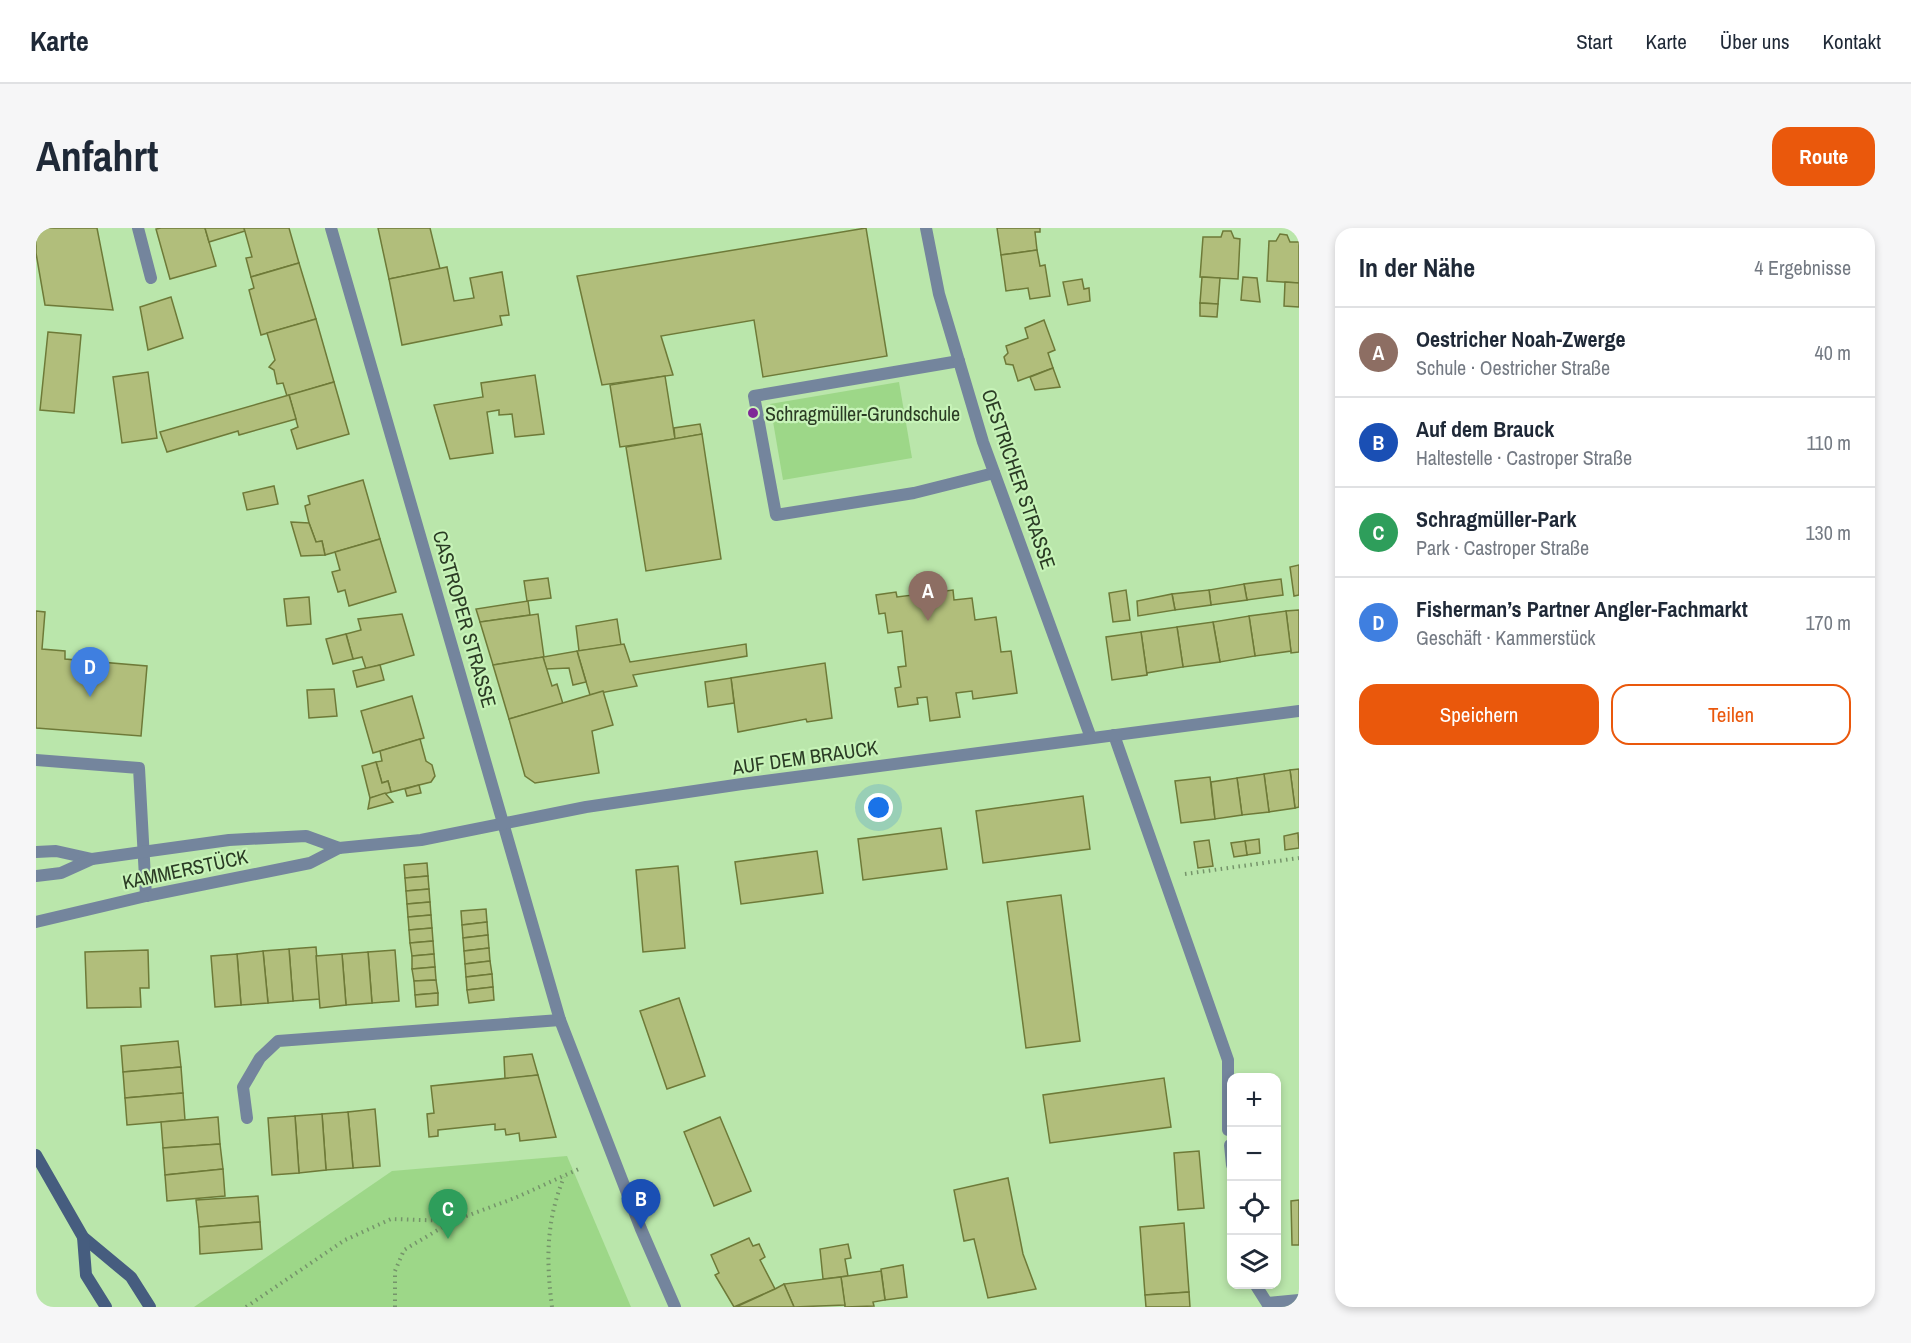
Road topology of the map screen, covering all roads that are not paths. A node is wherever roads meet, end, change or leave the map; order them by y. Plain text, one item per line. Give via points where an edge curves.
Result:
1 (138, 228) edge
2 (331, 228) edge
3 (926, 228) edge
4 (151, 278) dead end
5 (958, 361) junction
6 (994, 473) junction
7 (1299, 711) edge
8 (1114, 735) junction
9 (1091, 738) junction
10 (36, 760) edge
11 (503, 824) junction
12 (339, 848) junction
13 (143, 850) junction
14 (36, 852) edge
15 (92, 859) junction
16 (36, 876) edge
17 (146, 896) junction
18 (36, 922) edge
19 (560, 1020) junction
20 (247, 1118) dead end
21 (1228, 1127) edge
22 (36, 1155) edge
23 (83, 1237) junction
24 (1258, 1289) edge
25 (1299, 1300) edge
26 (106, 1307) edge
27 (150, 1307) edge
28 (675, 1307) edge

1 - 4 street
2 - 11 street, CASTROPER STRASSE
3 - 5 street, OESTRICHER STRASSE
5 - 6 street, OESTRICHER STRASSE
5 - 6 street via 754,396 776,515 914,493
6 - 9 street, OESTRICHER STRASSE
7 - 8 street, AUF DEM BRAUCK
8 - 9 street, AUF DEM BRAUCK
8 - 21 street via 1228,1060
9 - 11 street, AUF DEM BRAUCK via 586,807
10 - 13 street via 140,768
11 - 12 street, KAMMERSTÜCK via 421,840
11 - 19 street, CASTROPER STRASSE
12 - 13 street, KAMMERSTÜCK via 306,836
12 - 17 street, KAMMERSTÜCK via 310,863
13 - 15 street, KAMMERSTÜCK
13 - 17 street
14 - 15 street, KAMMERSTÜCK via 56,851
15 - 16 street, KAMMERSTÜCK via 61,873
17 - 18 street, KAMMERSTÜCK
19 - 20 street via 278,1041 260,1058 243,1087
19 - 28 street, CASTROPER STRASSE
22 - 23 main road
23 - 26 main road via 86,1275
23 - 27 main road via 131,1277
24 - 25 street via 1267,1303

